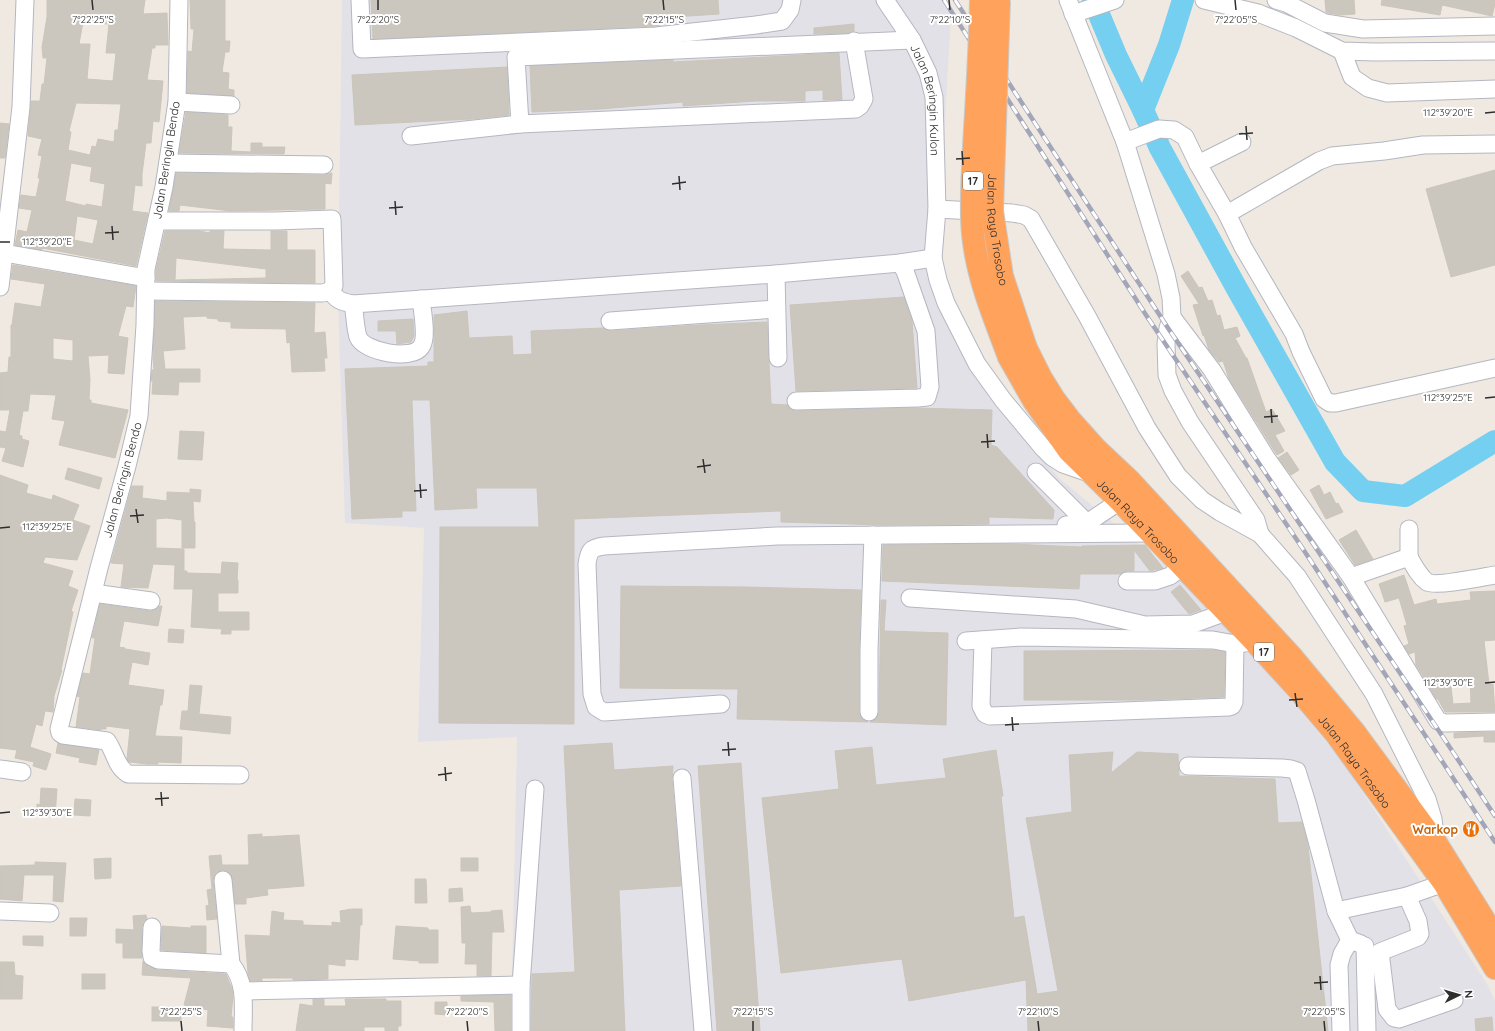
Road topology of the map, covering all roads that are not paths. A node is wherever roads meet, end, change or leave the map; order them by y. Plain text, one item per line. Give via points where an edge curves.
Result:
1 (25, 0) edge
2 (179, 0) edge
3 (360, 0) edge
4 (792, 0) edge
5 (886, 0) edge
6 (981, 0) edge
7 (999, 0) edge
8 (1276, 0) edge
9 (1207, 1) edge
10 (1110, 2) edge
11 (1075, 8) edge
12 (1495, 26) edge
13 (912, 40) junction
14 (854, 41) junction
15 (1342, 51) junction
16 (1495, 51) edge
17 (1495, 89) edge
18 (177, 102) junction
19 (231, 105) dead end
20 (520, 124) junction
21 (410, 136) dead end
22 (1128, 140) junction
23 (1242, 142) dead end
24 (1495, 144) edge
25 (168, 163) junction
26 (1198, 164) junction
27 (324, 165) dead end
28 (937, 209) junction
29 (1227, 214) junction
30 (157, 221) junction
31 (4, 253) junction
32 (933, 258) junction
33 (900, 263) junction
34 (776, 274) junction
35 (146, 284) junction
36 (0, 287) edge
37 (331, 290) junction
38 (421, 299) junction
39 (353, 304) junction
40 (776, 309) junction
41 (1172, 317) junction
42 (610, 321) dead end
43 (1017, 352) junction
44 (778, 358) dead end
45 (1495, 368) edge
46 (796, 401) dead end
47 (1036, 472) dead end
48 (1092, 474) junction
49 (1120, 501) junction
50 (994, 523) dead end
51 (1087, 524) junction
52 (1409, 529) dead end
53 (1151, 533) junction
54 (1260, 534) junction
55 (873, 535) junction
56 (1409, 557) junction
57 (1182, 566) junction
58 (1495, 575) edge
59 (1351, 577) junction
60 (1128, 581) dead end
61 (93, 593) junction
62 (910, 598) dead end
63 (151, 601) dead end
64 (1226, 612) junction
65 (1245, 643) junction
66 (721, 704) dead end
67 (869, 712) dead end
68 (1495, 722) edge
69 (1188, 766) dead end
70 (0, 769) edge
71 (22, 772) dead end
72 (240, 775) dead end
73 (682, 778) dead end
74 (535, 789) dead end
75 (1436, 843) junction
76 (223, 880) dead end
77 (1444, 883) junction
78 (1407, 896) junction
79 (0, 910) edge
80 (1336, 911) junction
81 (50, 913) dead end
82 (152, 927) dead end
83 (1495, 937) edge
84 (1365, 946) junction
85 (231, 964) junction
86 (1495, 968) edge
87 (521, 985) junction
88 (243, 991) junction
89 (1454, 1000) dead end
90 (243, 1031) edge
91 (521, 1031) edge
92 (703, 1031) edge
93 (1341, 1031) edge
94 (1367, 1031) edge

1 - 31 street via 21,107
2 - 18 street, Jalan Beringin Bendo
3 - 4 street via 362,49 656,36 756,26 782,21 790,10
5 - 13 street, Jalan Beringin Kulon
6 - 43 highway, Jalan Raya Trosobo / 17, bridge via 973,235 984,288
7 - 43 highway, Jalan Raya Trosobo / 17, bridge via 992,211
8 - 12 street via 1325,23 1363,29
9 - 15 street via 1258,13
10 - 11 street
11 - 22 street
13 - 14 street
13 - 28 street, Jalan Beringin Kulon via 928,73 934,96
14 - 20 street via 516,57
14 - 20 street via 864,99 856,108
15 - 16 street
15 - 17 street via 1352,77 1368,88 1387,93
18 - 19 street
18 - 25 street, Jalan Beringin Bendo
20 - 21 street
22 - 26 street via 1159,129 1174,130 1184,137
22 - 41 street via 1166,274
23 - 26 street
24 - 29 street via 1423,145 1332,156
25 - 27 street
25 - 30 street, Jalan Beringin Bendo
26 - 29 street
28 - 32 street, Jalan Beringin Kulon
28 - 54 street via 1012,213 1031,219 1147,428 1178,476 1202,500
29 - 45 street via 1294,334 1327,401 1336,402
30 - 35 street, Jalan Beringin Bendo via 146,269
30 - 37 street via 332,219 334,286
31 - 35 street
31 - 36 street
32 - 33 street
32 - 48 street, Jalan Beringin Kulon via 946,303 961,335 977,364 1003,400 1052,457 1063,464
33 - 34 street
33 - 46 street via 926,330 930,387 927,397
34 - 38 street
34 - 40 street
35 - 37 street via 322,293
35 - 61 street, Jalan Beringin Bendo via 139,416
37 - 39 street via 342,302
38 - 39 street
38 - 39 street via 424,334 422,347 414,353 398,354 369,348 358,338
40 - 42 street
40 - 44 street
41 - 54 street via 1166,350 1167,375 1173,391 1190,422 1256,520
41 - 59 street via 1212,370 1267,459
43 - 48 highway, Jalan Raya Trosobo / 17 via 1034,401 1069,451
43 - 75 highway, Jalan Raya Trosobo / 17 via 1096,449 1130,481 1291,656 1355,733
47 - 51 street
48 - 49 highway, Jalan Raya Trosobo / 17
49 - 51 street
49 - 53 highway, Jalan Raya Trosobo / 17
50 - 51 street via 1062,526
52 - 56 street
53 - 55 street
53 - 57 highway, Jalan Raya Trosobo / 17
54 - 75 street via 1297,576 1374,694 1427,799
55 - 66 street via 771,536 604,546 591,550 587,564 592,694 596,707 604,712
55 - 67 street
56 - 58 street via 1421,577 1429,583 1442,584
56 - 59 street
57 - 60 street via 1170,576 1155,581
57 - 64 highway, Jalan Raya Trosobo / 17
59 - 68 street via 1438,721
61 - 63 street
61 - 72 street, Jalan Beringin Bendo via 59,724 60,733 106,741 111,746 122,771 128,774
62 - 64 street via 1076,609 1145,625 1192,624
64 - 65 highway, Jalan Raya Trosobo / 17
65 - 65 street via 1234,702 1229,707 990,716 983,711 974,640 1021,637 1213,640
65 - 77 highway, Jalan Raya Trosobo / 17 via 1297,688 1336,734
69 - 80 street via 1291,768 1296,771
70 - 71 street
73 - 92 street
74 - 87 street
75 - 83 highway, Jalan Raya Trosobo / 17
76 - 85 street
77 - 78 street
77 - 86 highway, Jalan Raya Trosobo / 17
78 - 80 street
78 - 84 street via 1418,921 1418,937
79 - 81 street
80 - 84 street
82 - 85 street via 152,957 158,960
84 - 89 street via 1388,1009 1394,1018 1399,1019
84 - 93 street via 1342,954 1339,965
84 - 94 street
85 - 88 street
87 - 88 street
87 - 91 street
88 - 90 street

